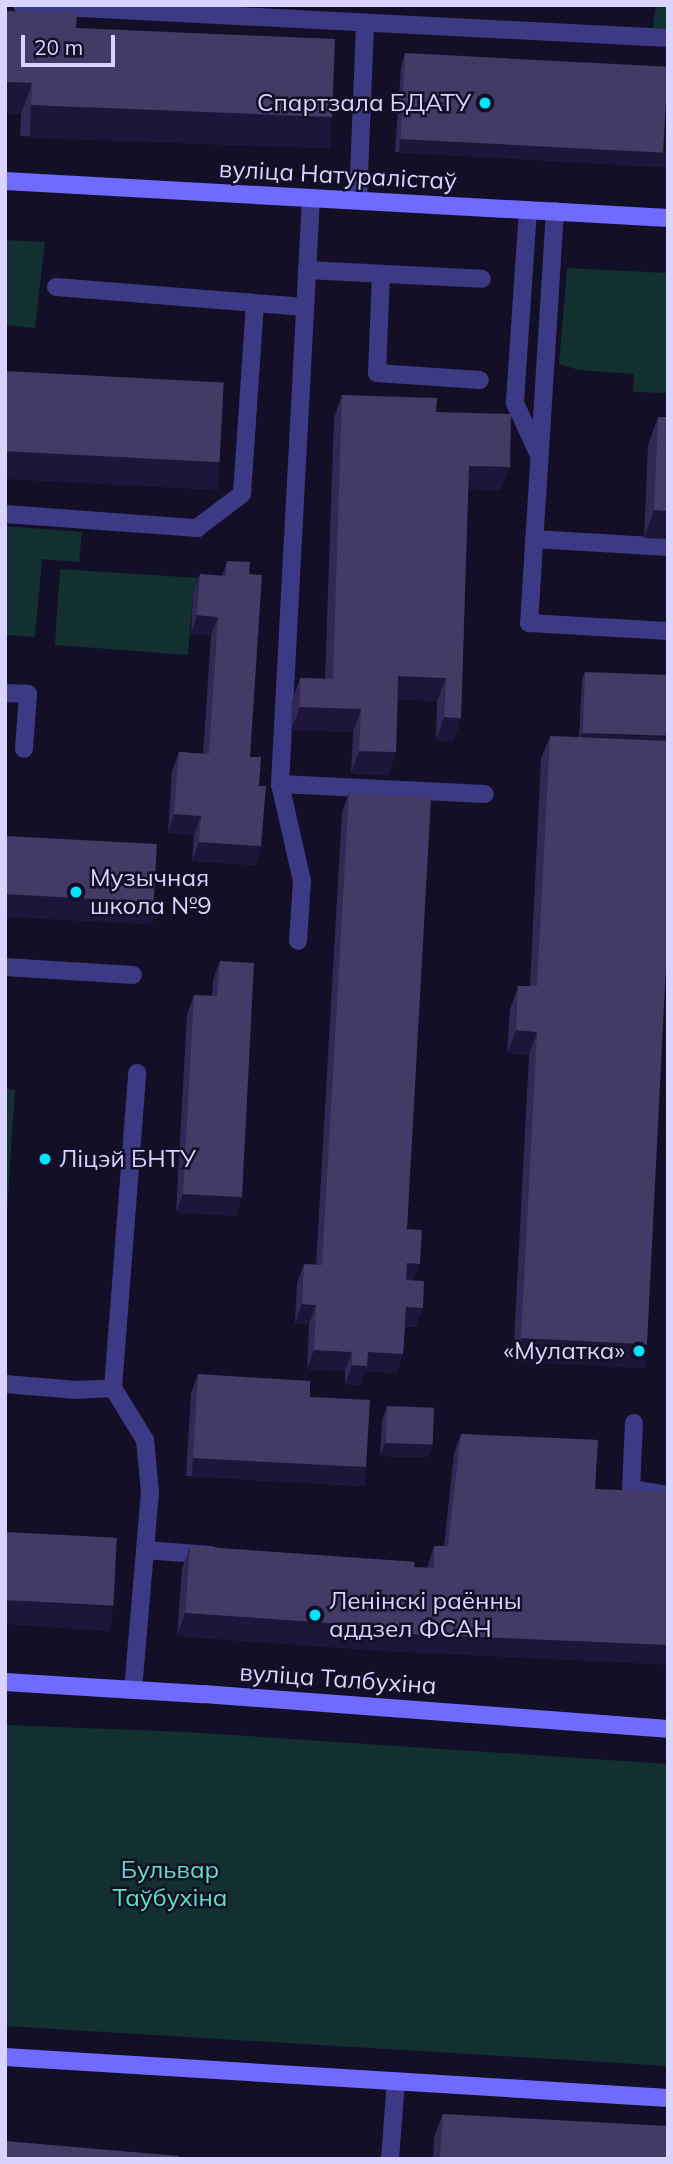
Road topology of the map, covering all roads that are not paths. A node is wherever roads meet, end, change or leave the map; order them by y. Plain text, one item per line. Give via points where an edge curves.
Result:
1 (22, 5) edge
2 (365, 23) junction
3 (668, 38) edge
4 (5, 181) edge
5 (310, 198) junction
6 (358, 200) junction
7 (528, 210) junction
8 (555, 211) junction
9 (668, 218) edge
10 (307, 270) junction
11 (381, 274) junction
12 (482, 279) dead end
13 (56, 287) dead end
14 (256, 303) junction
15 (305, 307) junction
16 (480, 380) dead end
17 (539, 456) junction
18 (5, 514) edge
19 (534, 539) junction
20 (668, 547) edge
21 (668, 631) edge
22 (5, 693) edge
23 (24, 748) dead end
24 (280, 784) junction
25 (485, 794) dead end
26 (298, 941) dead end
27 (5, 967) edge
28 (133, 975) dead end
29 (137, 1073) dead end
30 (5, 1384) edge
31 (113, 1388) junction
32 (634, 1423) dead end
33 (668, 1495) edge
34 (145, 1550) junction
35 (235, 1556) edge
36 (5, 1682) edge
37 (133, 1689) junction
38 (668, 1729) edge
39 (5, 2057) edge
40 (396, 2081) junction
41 (668, 2098) edge
42 (390, 2159) edge

1 - 2 street
2 - 3 street
2 - 6 street
4 - 5 main road, вуліца Натуралістаў
5 - 6 main road, вуліца Натуралістаў
5 - 10 street
6 - 7 main road, вуліца Натуралістаў
7 - 8 main road, вуліца Натуралістаў
7 - 17 street via 515,403
8 - 9 main road, вуліца Натуралістаў
8 - 17 street
10 - 11 street
10 - 15 street
11 - 12 street
11 - 16 street via 377,373
13 - 14 street
14 - 15 street
14 - 18 street via 242,494 197,528
15 - 24 street
17 - 19 street
19 - 20 street
19 - 21 street via 529,623
22 - 23 street via 28,694
24 - 25 street
24 - 26 street via 302,881
27 - 28 street
29 - 31 street
30 - 31 street
31 - 34 street via 145,1440 150,1492
32 - 33 street via 631,1489
34 - 35 street
34 - 37 street
36 - 37 main road, вуліца Талбухіна
37 - 38 main road, вуліца Талбухіна
39 - 40 main road
40 - 41 main road
40 - 42 street

